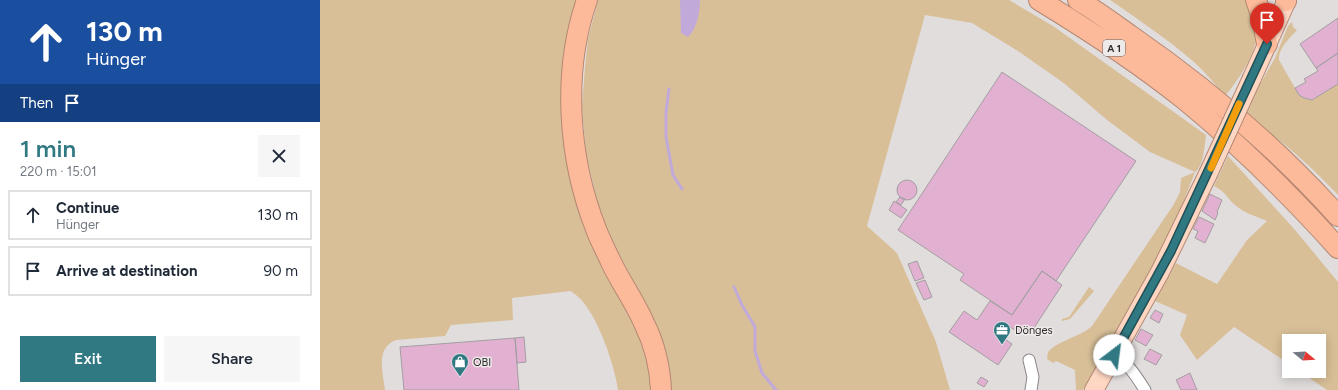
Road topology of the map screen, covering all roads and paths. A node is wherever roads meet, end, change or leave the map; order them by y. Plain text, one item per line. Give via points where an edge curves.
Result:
1 (587, 0) edge
2 (1040, 0) edge
3 (1078, 0) edge
4 (1256, 0) edge
5 (1286, 0) edge
6 (1267, 44) junction
7 (1338, 216) edge
8 (1338, 248) edge
9 (1114, 355) junction
10 (1029, 360) dead end
11 (661, 390) edge
12 (1031, 390) edge
13 (1094, 390) edge
14 (1145, 390) edge

1 - 11 highway via 575,51 572,84 574,137 580,172 596,230 644,323 654,349
2 - 8 highway, A 1 via 1108,44 1185,100 1266,172
3 - 7 highway, A 1 via 1195,83 1273,151
4 - 6 highway
5 - 6 main road
6 - 9 main road, bridge via 1160,272
9 - 13 main road
9 - 14 street via 1131,369
10 - 12 street via 1033,377

